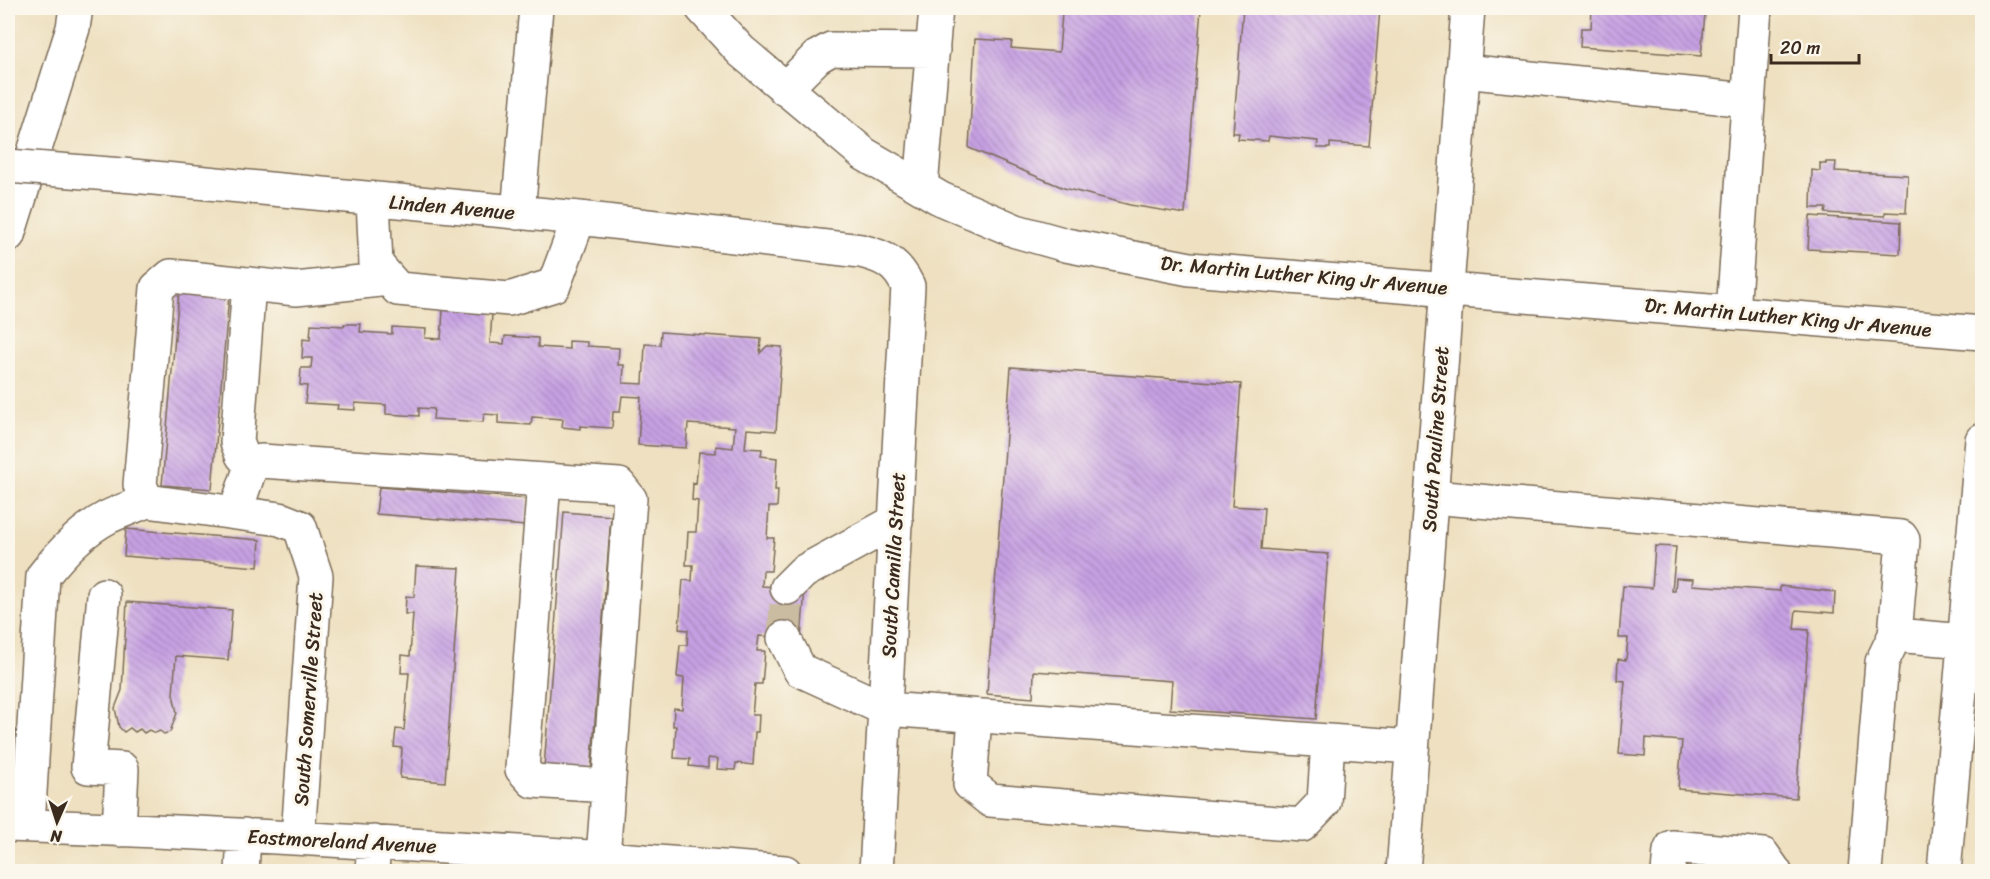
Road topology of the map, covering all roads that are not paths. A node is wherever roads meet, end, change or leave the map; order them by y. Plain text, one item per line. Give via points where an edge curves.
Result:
1 (76, 8) edge
2 (536, 8) edge
3 (702, 8) edge
4 (936, 8) edge
5 (1468, 8) edge
6 (1755, 8) edge
7 (933, 50) junction
8 (1463, 70) junction
9 (785, 89) junction
10 (1748, 100) junction
11 (8, 166) edge
12 (921, 187) junction
13 (373, 200) junction
14 (518, 213) junction
15 (579, 218) junction
16 (8, 235) edge
17 (892, 264) joint
18 (389, 279) junction
19 (249, 284) junction
20 (1447, 288) junction
21 (1733, 312) junction
22 (1983, 333) edge
23 (1983, 440) edge
24 (250, 466) junction
25 (544, 481) junction
26 (1431, 497) junction
27 (147, 501) junction
28 (236, 513) junction
29 (896, 521) junction
30 (787, 588) dead end
31 (104, 595) dead end
32 (1895, 635) junction
33 (784, 638) tunnel mouth
34 (1965, 641) junction
35 (885, 709) junction
36 (975, 717) junction
37 (1328, 741) junction
38 (1412, 747) junction
39 (607, 786) junction
40 (18, 825) edge
41 (119, 830) junction
42 (244, 835) junction
43 (298, 837) junction
44 (373, 857) edge
45 (603, 857) junction
46 (242, 872) edge
47 (785, 872) edge
48 (876, 872) edge
49 (1403, 872) edge
50 (1668, 872) edge
51 (1775, 872) edge
52 (1865, 872) edge
53 (1944, 872) edge

1 - 16 main road
2 - 14 main road
3 - 9 main road, Dr. Martin Luther King Jr Avenue via 741,51
4 - 7 main road
5 - 8 main road, South Pauline Street
6 - 10 main road
7 - 9 main road via 831,49 817,57
7 - 12 main road
8 - 10 main road
8 - 20 main road, South Pauline Street
9 - 12 main road, Dr. Martin Luther King Jr Avenue via 864,154
10 - 21 main road
11 - 13 main road, Linden Avenue, bridge
12 - 20 main road, Dr. Martin Luther King Jr Avenue via 1016,231 1122,256 1190,269
13 - 14 main road, Linden Avenue
13 - 18 main road via 376,264
14 - 15 main road, Linden Avenue
15 - 17 main road, Linden Avenue via 861,251 879,255
15 - 18 main road via 554,285 509,299 398,289
17 - 29 main road, South Camilla Street via 902,272 908,286
18 - 19 main road via 296,289
19 - 24 main road via 237,442
19 - 27 main road via 171,276 157,288 140,485
20 - 21 main road, Dr. Martin Luther King Jr Avenue
20 - 26 main road, South Pauline Street
21 - 22 main road, Dr. Martin Luther King Jr Avenue
23 - 34 main road
24 - 25 main road via 261,461
24 - 28 main road
25 - 39 main road via 522,769 533,781
25 - 39 main road via 619,485 630,499
26 - 32 main road via 1901,537
26 - 38 main road, South Pauline Street
27 - 28 main road
27 - 40 main road via 107,517 43,576
28 - 43 main road, South Somerville Street via 280,519 300,527 316,576
29 - 30 main road via 803,572
29 - 35 main road, South Camilla Street
31 - 41 main road via 88,767 122,769
32 - 34 main road
32 - 52 main road via 1882,662
33 - 35 main road via 800,670
34 - 53 main road
35 - 36 main road
35 - 48 main road, South Camilla Street
36 - 37 main road
36 - 37 main road via 970,784 990,800 1302,825 1324,802
37 - 38 main road
38 - 49 main road, South Pauline Street
39 - 45 main road
40 - 41 main road, Eastmoreland Avenue
41 - 42 main road, Eastmoreland Avenue
42 - 43 main road, Eastmoreland Avenue
42 - 46 main road
43 - 44 main road, Eastmoreland Avenue
44 - 45 main road, Eastmoreland Avenue
45 - 47 main road, Eastmoreland Avenue
50 - 51 main road via 1672,848 1763,855

